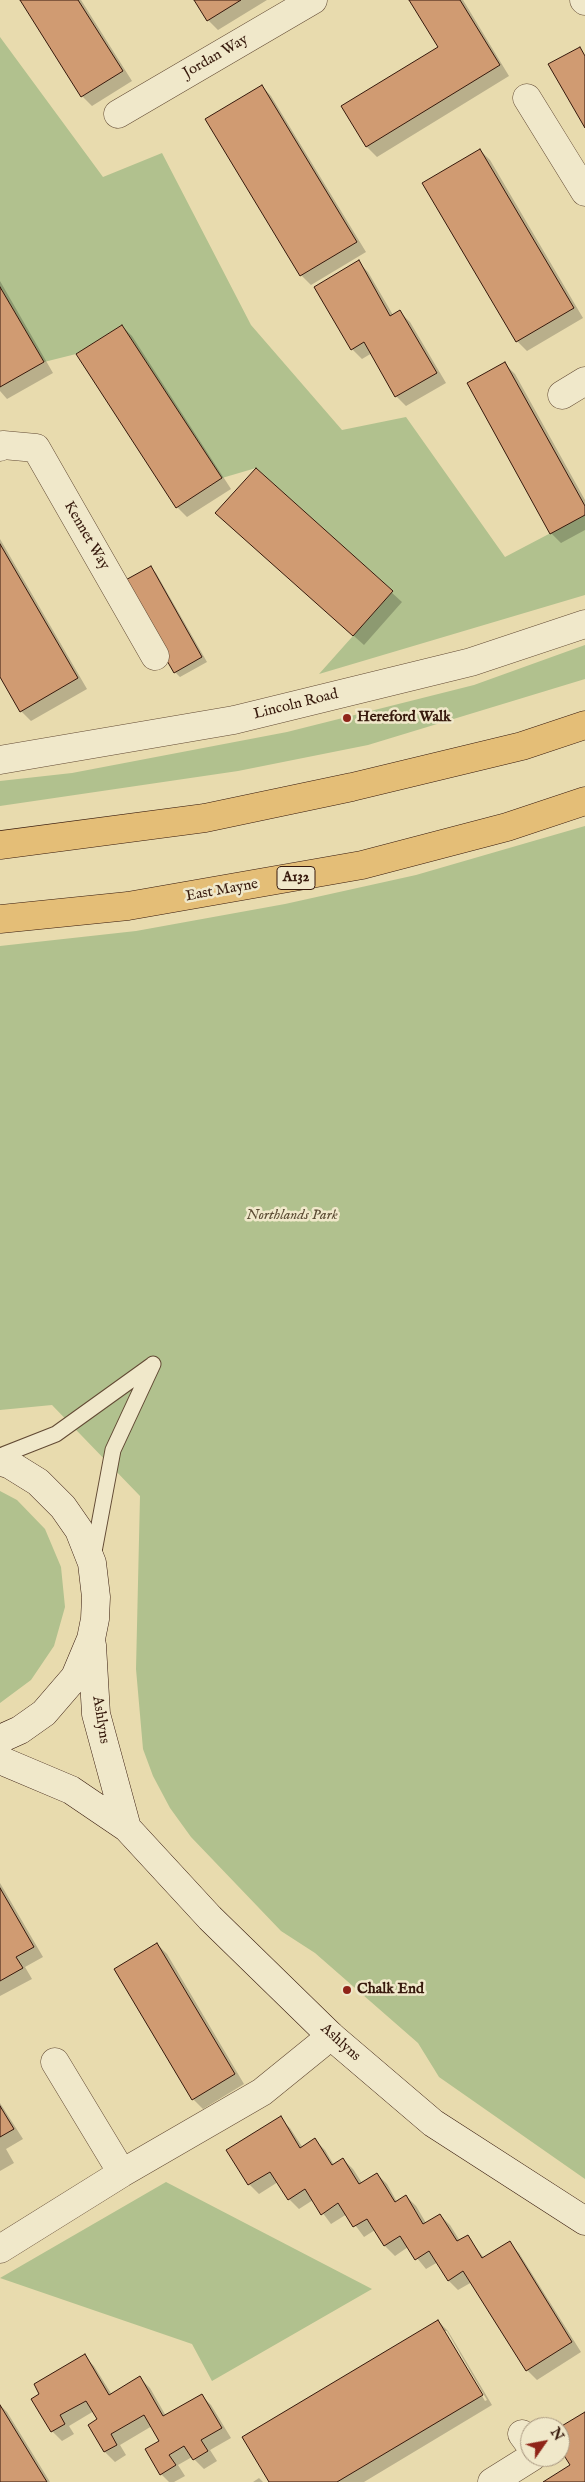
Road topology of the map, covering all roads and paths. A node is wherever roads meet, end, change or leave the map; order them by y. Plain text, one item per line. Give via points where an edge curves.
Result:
1 (313, 0) edge
2 (527, 98) dead end
3 (118, 114) dead end
4 (585, 192) edge
5 (585, 381) edge
6 (562, 395) dead end
7 (0, 447) edge
8 (585, 624) edge
9 (155, 656) dead end
10 (585, 725) edge
11 (0, 760) edge
12 (585, 801) edge
13 (0, 844) edge
14 (0, 919) edge
15 (0, 1456) edge
16 (0, 1462) edge
17 (92, 1563) junction
18 (91, 1639) junction
19 (0, 1739) edge
20 (0, 1760) edge
21 (127, 1828) junction
22 (331, 2036) junction
23 (55, 2062) dead end
24 (122, 2173) junction
25 (585, 2221) edge
26 (0, 2249) edge
27 (520, 2453) edge
28 (492, 2482) edge

1 - 3 street, Jordan Way
2 - 4 street
5 - 6 street
7 - 9 street, Kennet Way via 36,448
8 - 11 street, Lincoln Road via 471,662 234,720
10 - 13 main road via 522,746 352,788 215,816
12 - 14 main road, East Mayne / A132 via 507,827 362,866 128,906
15 - 17 lane via 56,1434 153,1364 113,1450
16 - 17 street via 38,1482 63,1507 79,1530
17 - 18 street via 96,1596
18 - 19 street via 75,1677 44,1713
18 - 21 street, Ashlyns via 96,1714
20 - 21 street, Ashlyns via 71,1790
21 - 22 street, Ashlyns via 210,1918
22 - 24 street via 262,2092
22 - 25 street, Ashlyns via 433,2122
23 - 24 street
24 - 26 street
27 - 28 street

